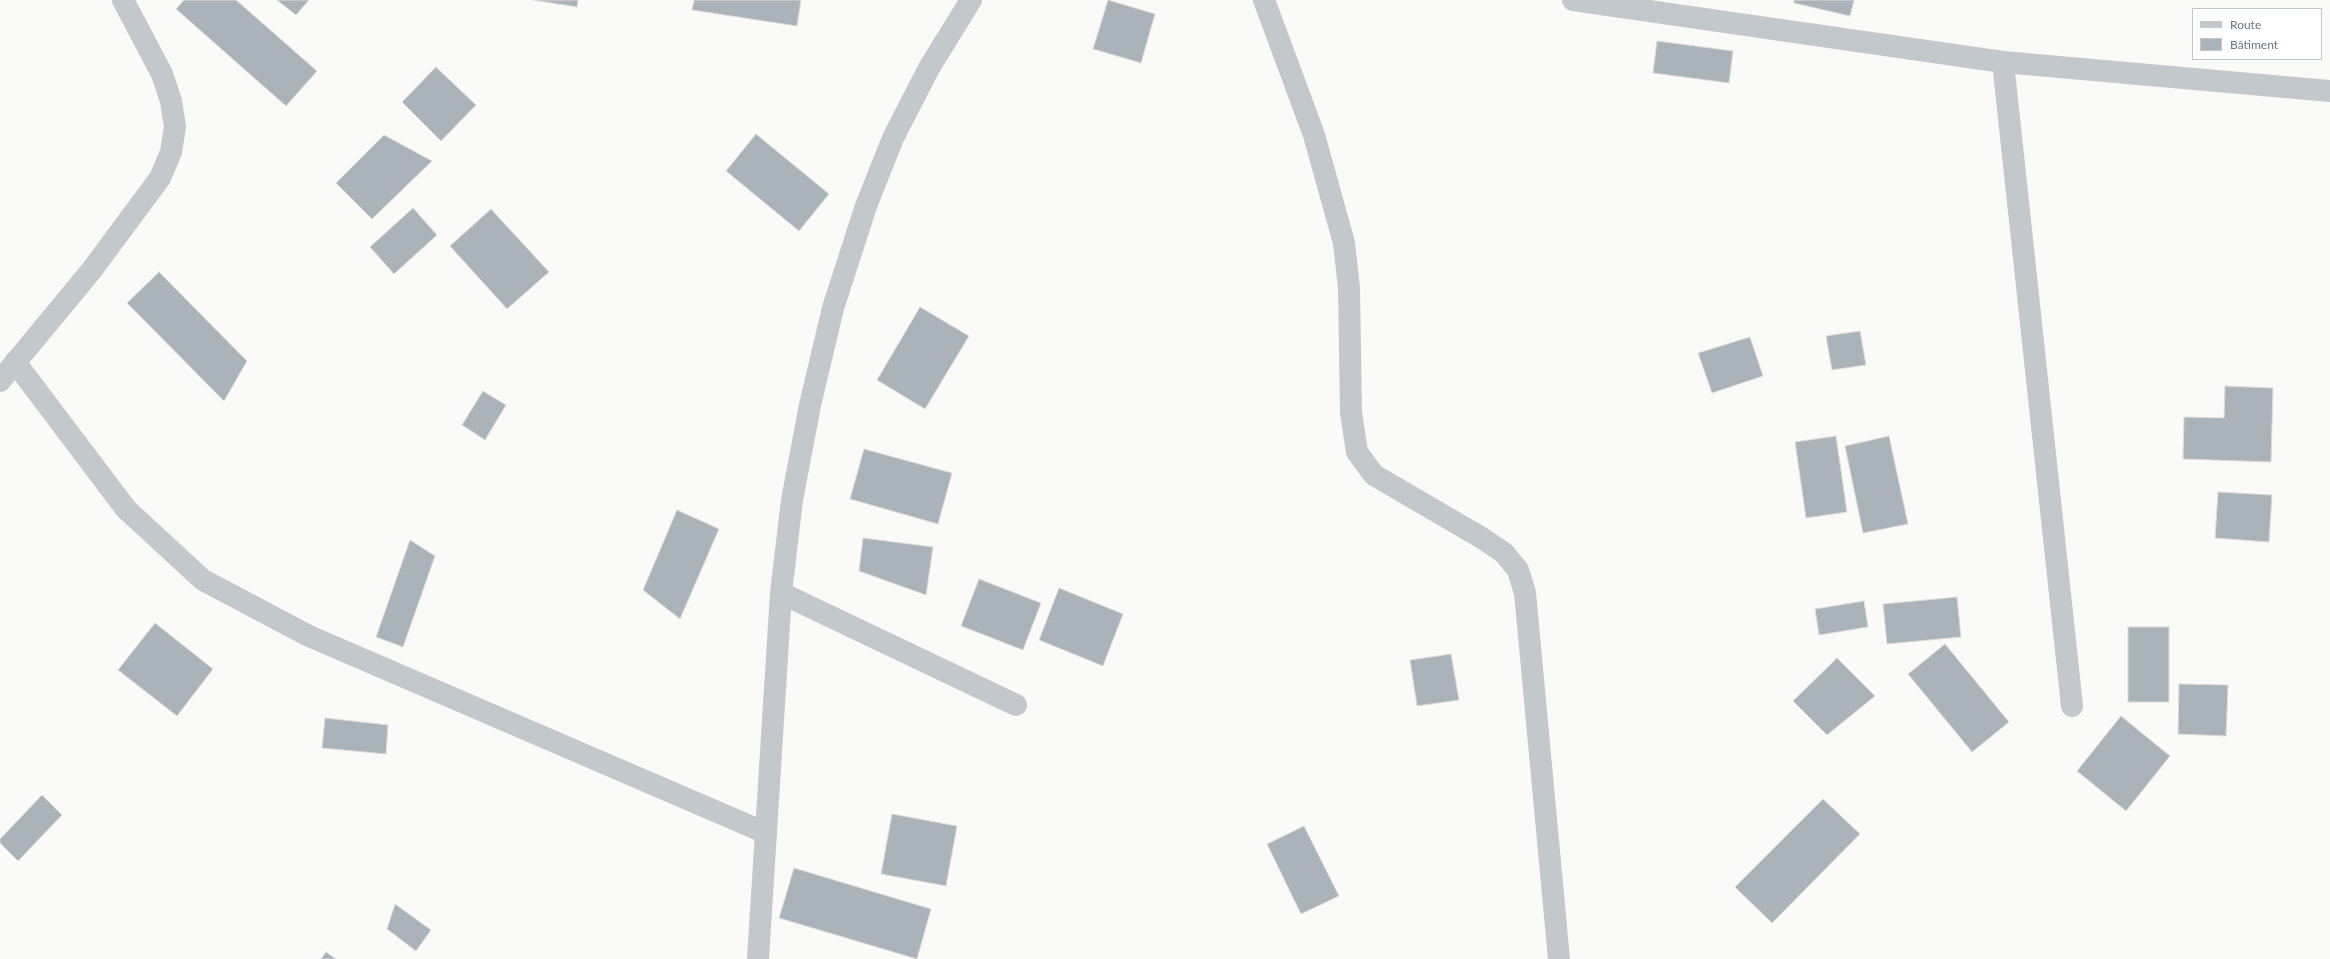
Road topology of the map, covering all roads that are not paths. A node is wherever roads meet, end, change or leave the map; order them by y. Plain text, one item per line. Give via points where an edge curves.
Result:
1 (123, 0) edge
2 (970, 0) edge
3 (1264, 0) edge
4 (1573, 0) edge
5 (2003, 62) junction
6 (2330, 90) edge
7 (15, 362) junction
8 (0, 380) edge
9 (781, 593) junction
10 (1016, 705) dead end
11 (2072, 706) dead end
12 (766, 833) junction
13 (758, 959) edge
14 (1559, 959) edge

1 - 7 street via 162,74 171,101 175,127 172,152 160,178 114,240
2 - 9 street via 929,68 893,138 866,206 833,308 810,405 792,500
3 - 14 street via 1314,135 1344,243 1349,288 1351,414 1357,452 1374,475 1482,538 1504,553 1518,570 1525,593
4 - 5 street
5 - 6 street
5 - 11 street
7 - 8 street
7 - 12 street via 126,509 202,580 309,636
9 - 10 street
9 - 12 street
12 - 13 street

